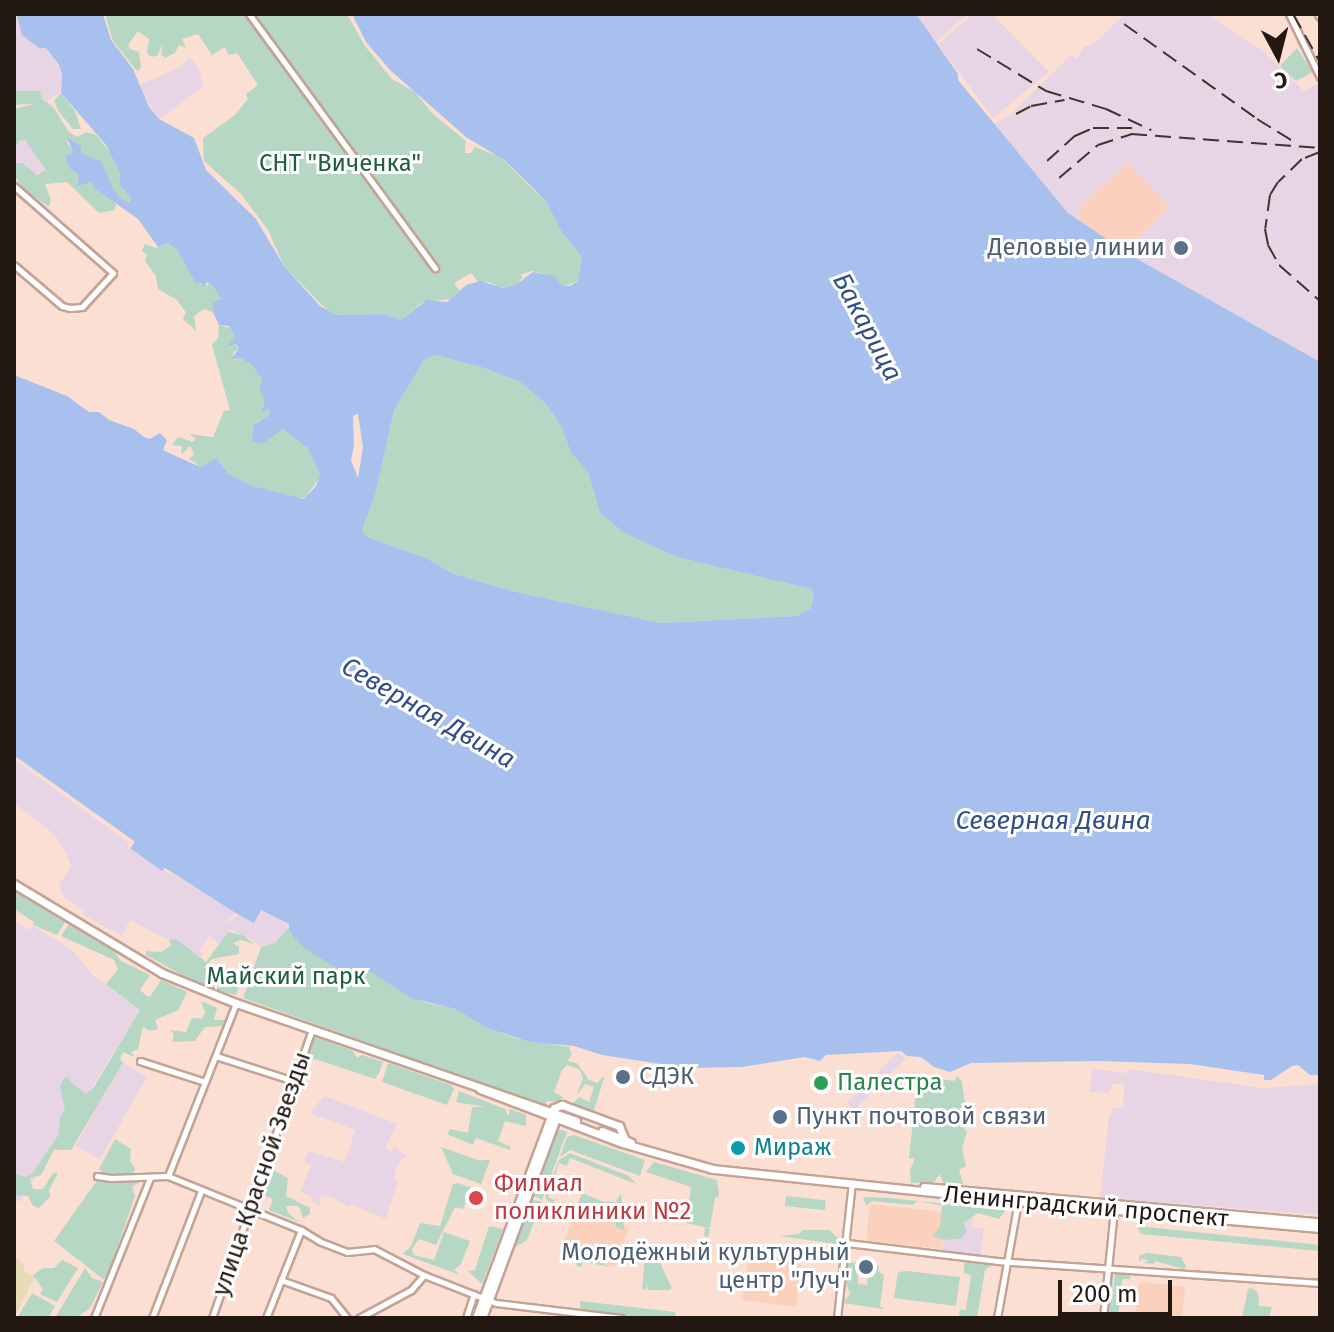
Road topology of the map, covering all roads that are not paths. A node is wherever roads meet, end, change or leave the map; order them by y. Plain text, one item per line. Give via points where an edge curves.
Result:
1 (249, 14) edge
2 (1289, 14) edge
3 (1320, 77) edge
4 (14, 186) edge
5 (14, 265) edge
6 (435, 268) dead end
7 (14, 884) edge
8 (236, 1003) junction
9 (312, 1030) junction
10 (215, 1056) junction
11 (140, 1061) dead end
12 (294, 1081) junction
13 (205, 1082) junction
14 (553, 1116) junction
15 (624, 1138) junction
16 (633, 1144) junction
17 (97, 1176) dead end
18 (168, 1176) junction
19 (151, 1177) junction
20 (852, 1182) junction
21 (201, 1191) junction
22 (1018, 1199) junction
23 (1114, 1207) junction
24 (251, 1210) junction
25 (1320, 1225) edge
26 (301, 1230) junction
27 (847, 1243) junction
28 (1008, 1262) junction
29 (1108, 1270) junction
30 (424, 1275) junction
31 (281, 1280) junction
32 (1320, 1283) edge
33 (474, 1294) junction
34 (486, 1299) junction
35 (94, 1318) edge
36 (152, 1318) edge
37 (212, 1318) edge
38 (266, 1318) edge
39 (347, 1318) edge
40 (359, 1318) edge
41 (466, 1318) edge
42 (476, 1318) edge
43 (482, 1318) edge
44 (621, 1318) edge
45 (837, 1318) edge
46 (997, 1318) edge
47 (1103, 1318) edge

1 - 6 street
2 - 3 street
4 - 5 street via 113,273 82,307 62,306
7 - 8 main road, Ленинградский проспект via 143,963
8 - 9 main road, Ленинградский проспект
8 - 10 street
9 - 12 street, улица Красной Звезды
9 - 14 main road, Ленинградский проспект
10 - 12 street
10 - 13 street
11 - 13 street
12 - 24 street, улица Красной Звезды
13 - 18 street
14 - 15 main road, Ленинградский проспект
14 - 15 main road via 555,1107 562,1105 619,1126
14 - 16 main road, Ленинградский проспект
14 - 34 main road
15 - 16 main road, Ленинградский проспект
16 - 20 main road, Ленинградский проспект via 713,1169
17 - 19 street
18 - 19 street
18 - 21 street
19 - 35 street
20 - 22 main road, Ленинградский проспект
20 - 27 street
21 - 24 street
21 - 36 street
22 - 23 main road, Ленинградский проспект
22 - 28 street
23 - 25 main road, Ленинградский проспект
23 - 29 street
24 - 26 street
24 - 37 street, улица Красной Звезды
26 - 30 street via 347,1252 374,1249
26 - 31 street
27 - 28 street
27 - 45 street
28 - 29 street
28 - 46 street
29 - 32 street
29 - 47 street
30 - 33 street
30 - 40 street via 411,1290
31 - 38 street
31 - 39 street via 331,1298
33 - 34 street
33 - 41 street
34 - 42 main road
34 - 43 main road
34 - 44 street

